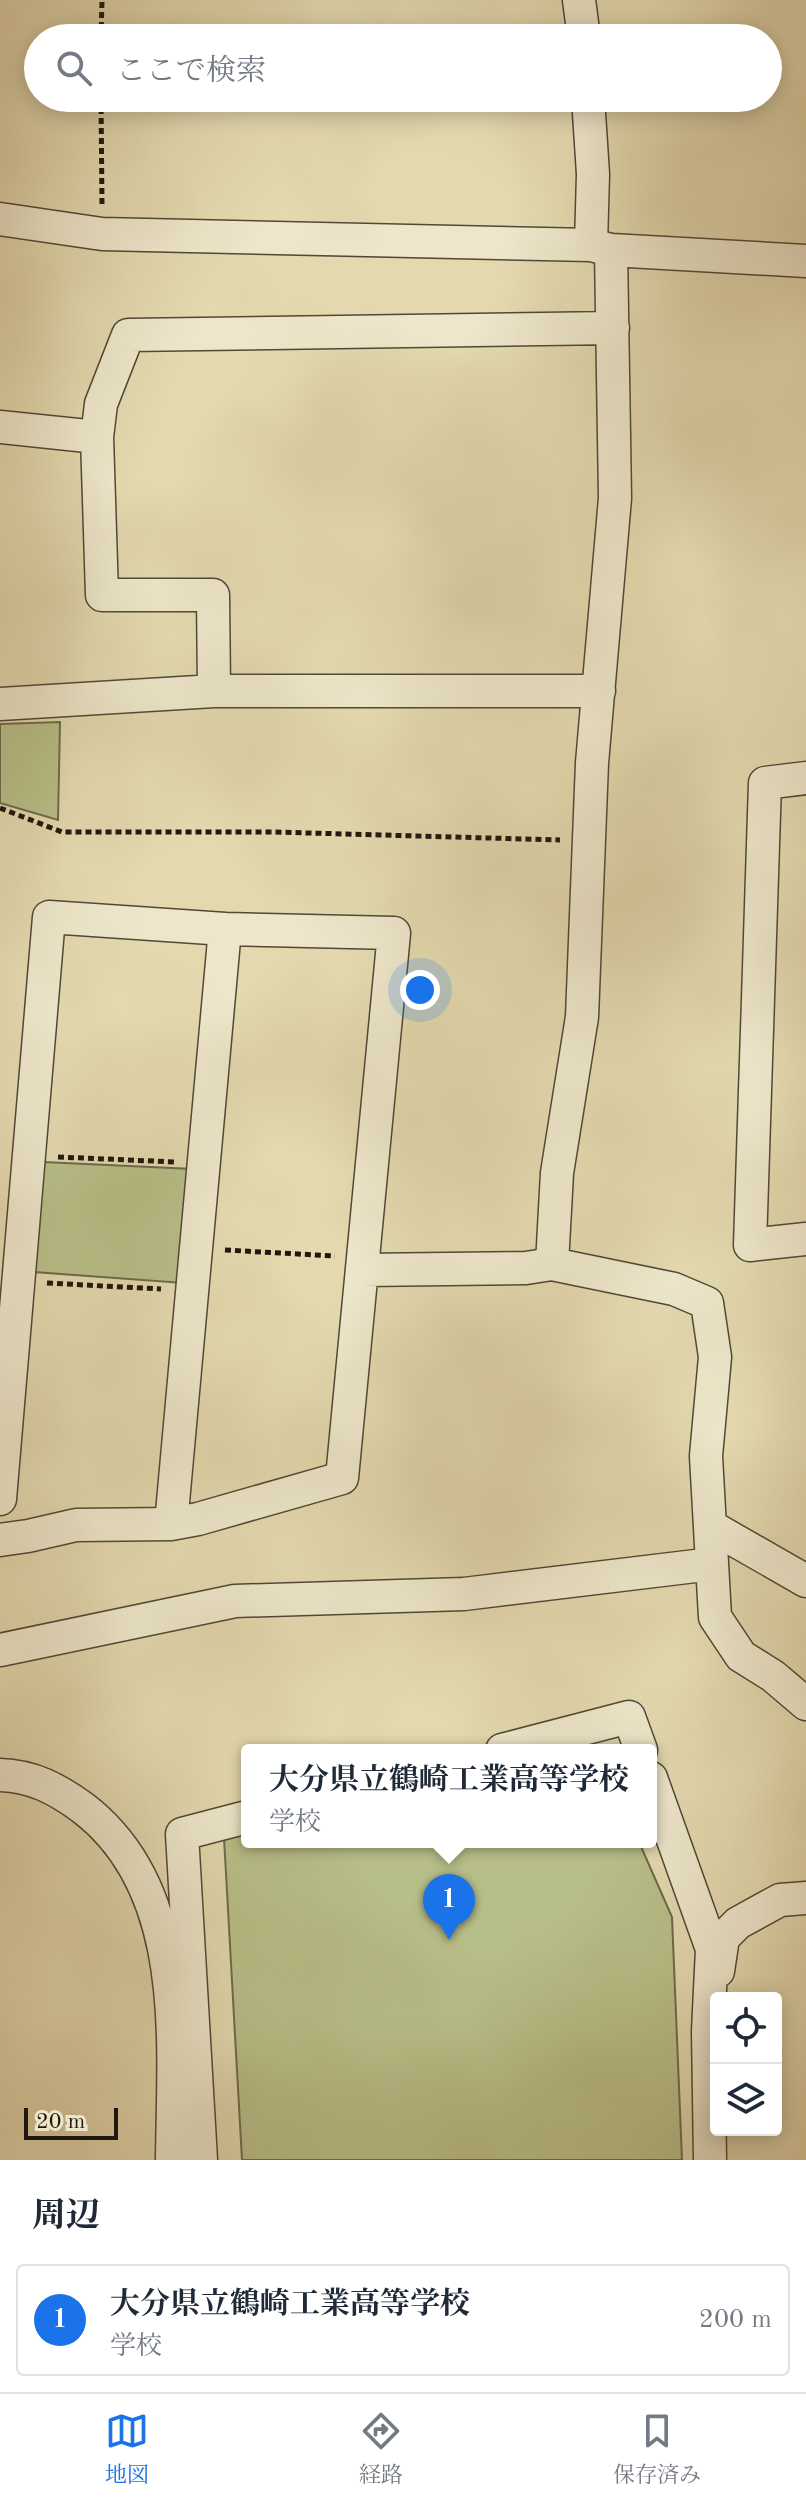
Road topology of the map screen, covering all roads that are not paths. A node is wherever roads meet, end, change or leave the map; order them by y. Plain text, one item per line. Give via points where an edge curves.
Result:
1 (579, 0) edge
2 (582, 24) edge
3 (589, 112) edge
4 (0, 219) edge
5 (601, 247) junction
6 (806, 261) edge
7 (613, 328) junction
8 (0, 427) edge
9 (97, 437) junction
10 (214, 691) junction
11 (599, 691) junction
12 (0, 704) edge
13 (806, 778) edge
14 (225, 929) junction
15 (806, 1239) edge
16 (552, 1264) junction
17 (362, 1270) junction
18 (12, 1275) edge
19 (0, 1499) edge
20 (171, 1524) junction
21 (710, 1526) junction
22 (0, 1540) edge
23 (712, 1564) junction
24 (806, 1581) edge
25 (0, 1650) edge
26 (806, 1704) edge
27 (525, 1744) edge
28 (639, 1744) edge
29 (0, 1775) edge
30 (657, 1795) edge
31 (241, 1819) edge
32 (806, 1898) edge
33 (717, 1992) edge
34 (718, 2136) edge
35 (172, 2160) edge
36 (201, 2160) edge
37 (710, 2160) edge
38 (718, 2160) edge

1 - 2 street
3 - 5 street
4 - 5 street via 102,234
5 - 6 street
5 - 7 street
7 - 9 street via 128,335 101,404
7 - 11 street via 615,498
8 - 9 street
9 - 10 street via 102,595 213,595
10 - 11 street
10 - 12 street
11 - 16 street via 582,1017 557,1173
13 - 15 street via 765,783 750,1245
14 - 17 street via 394,933
14 - 18 street via 49,917 29,1155
14 - 20 street
16 - 17 street
16 - 21 street via 674,1289 707,1303 715,1357 706,1456
17 - 20 street via 342,1478
18 - 19 street
20 - 22 street via 76,1525
21 - 23 street
21 - 24 street
23 - 25 street via 464,1594 235,1601
23 - 26 street via 715,1617 741,1656
27 - 28 street via 629,1717
29 - 35 street via 37,1780 84,1809 126,1850 146,1886 167,1961
30 - 37 street via 712,1949
31 - 36 street via 182,1834
32 - 33 street via 780,1900 738,1923 723,1938
34 - 38 street

